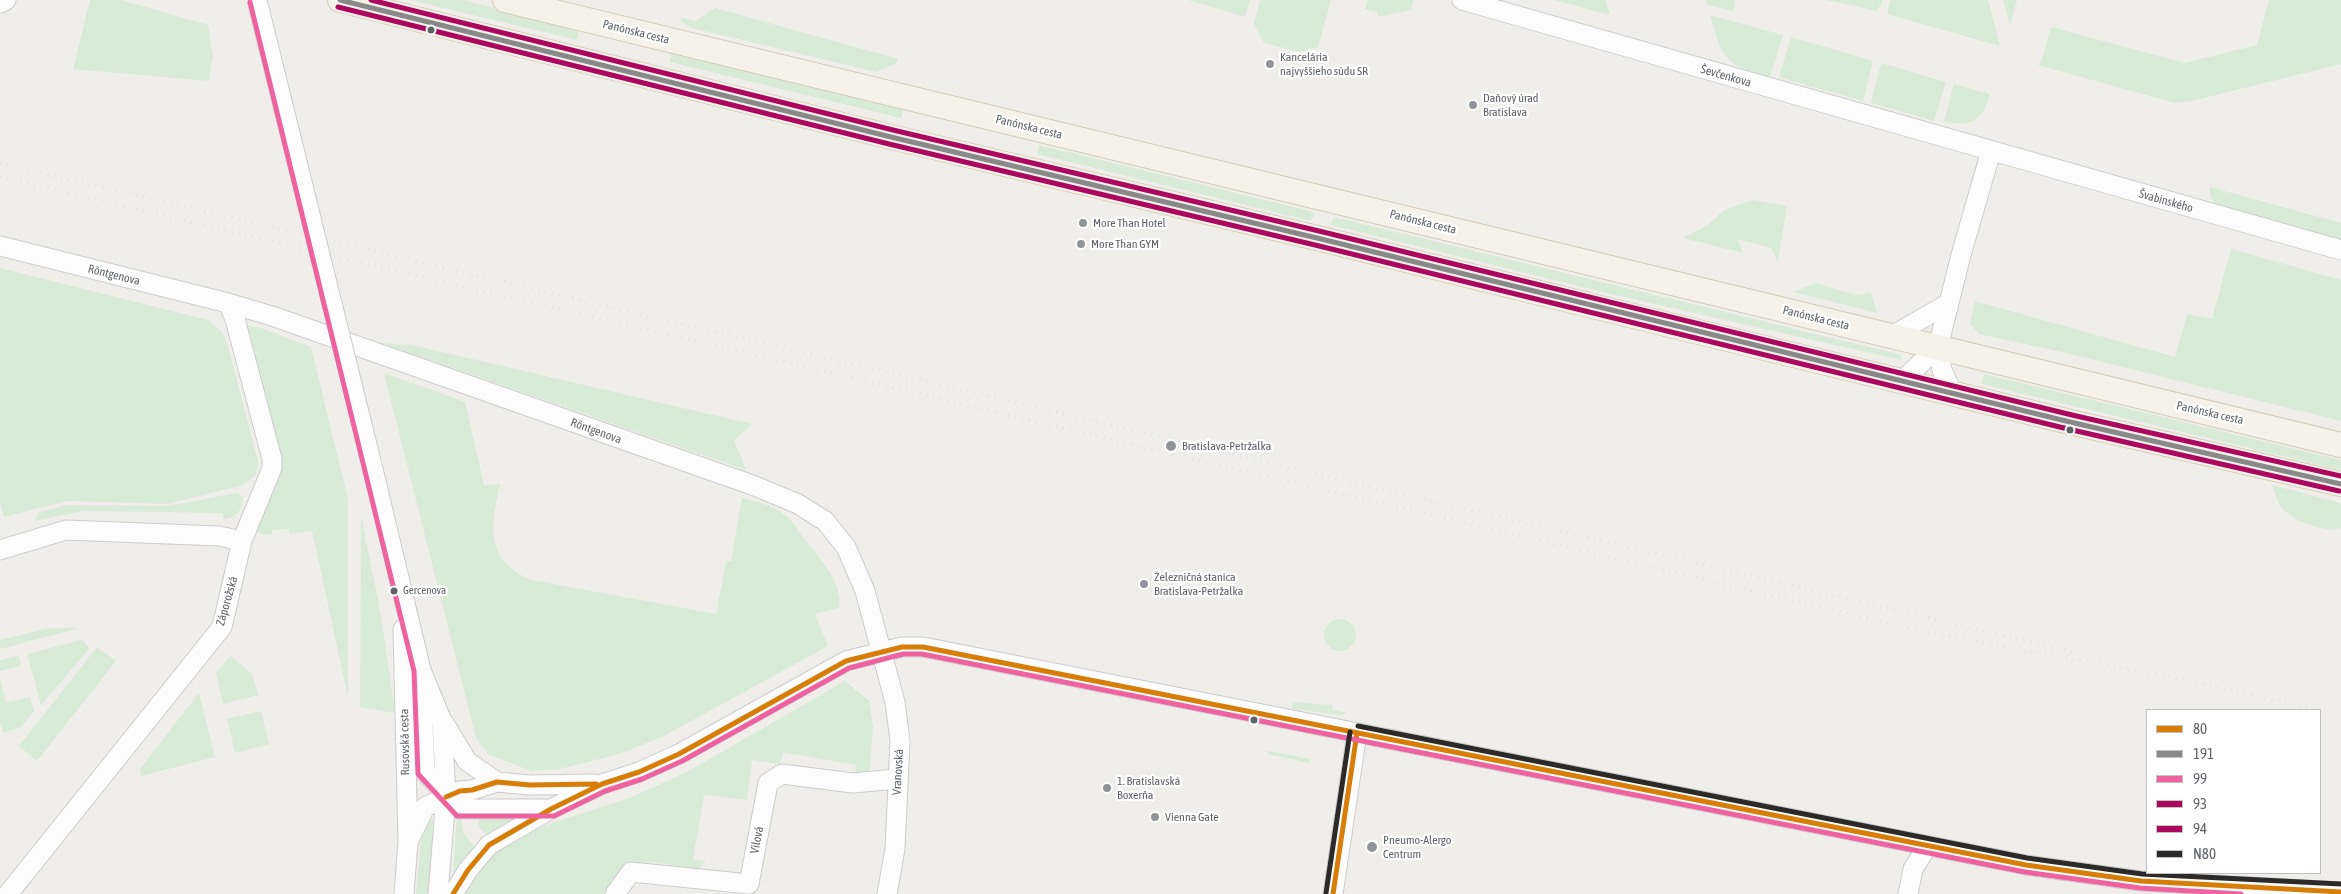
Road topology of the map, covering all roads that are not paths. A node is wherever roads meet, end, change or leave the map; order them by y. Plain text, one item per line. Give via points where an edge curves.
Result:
1 (6, 0) edge
2 (257, 0) edge
3 (340, 0) edge
4 (505, 0) edge
5 (1462, 0) edge
6 (0, 2) edge
7 (1991, 151) junction
8 (0, 246) edge
9 (2341, 250) edge
10 (228, 303) junction
11 (1949, 303) junction
12 (1892, 336) junction
13 (1938, 347) junction
14 (1903, 380) junction
15 (1952, 392) junction
16 (2341, 445) edge
17 (2341, 484) edge
18 (242, 541) junction
19 (0, 550) edge
20 (402, 590) junction
21 (880, 652) junction
22 (421, 670) junction
23 (442, 721) junction
24 (1356, 732) junction
25 (897, 779) junction
26 (497, 782) junction
27 (602, 784) junction
28 (446, 797) junction
29 (552, 809) junction
30 (408, 842) junction
31 (1927, 847) junction
32 (2341, 892) edge
33 (8, 894) edge
34 (404, 894) edge
35 (438, 894) edge
36 (454, 894) edge
37 (615, 894) edge
38 (887, 894) edge
39 (1333, 894) edge
40 (1908, 894) edge

1 - 6 street
2 - 20 street, Rusovská cesta, bridge
3 - 14 main road via 891,137
4 - 12 main road, Panónska cesta
5 - 7 street, Ševčenkova
7 - 9 street, Švabinského
7 - 11 street
8 - 10 street, Röntgenova
10 - 18 street via 272,459 270,476
10 - 21 street, Röntgenova via 755,486 798,504 825,522 846,547 860,576
11 - 12 street
11 - 13 street
12 - 13 main road, Panónska cesta
13 - 14 street
13 - 15 street via 1942,370
13 - 16 main road, Panónska cesta
14 - 15 main road
15 - 17 main road
18 - 19 street via 219,536 66,530
18 - 33 street, Záporožská via 222,627
20 - 22 street, Rusovská cesta
20 - 30 street, Rusovská cesta
21 - 24 street via 923,647
21 - 25 street, Vranovská via 895,702 900,741
21 - 27 street via 846,660 678,754
22 - 23 street, Rusovská cesta
22 - 28 street via 425,772
23 - 26 street via 467,761
23 - 28 street, Rusovská cesta
24 - 31 street
24 - 39 street
25 - 37 street, Vilová via 853,782 782,774 768,784 749,884 631,872
25 - 38 street, Vranovská via 895,849
26 - 27 street
26 - 28 street
27 - 29 street
28 - 29 street via 460,810
28 - 30 street via 425,807
28 - 35 street, Rusovská cesta
29 - 36 street via 488,845
30 - 34 street, Rusovská cesta
31 - 32 street via 2026,866 2141,881
31 - 40 street via 1913,868

